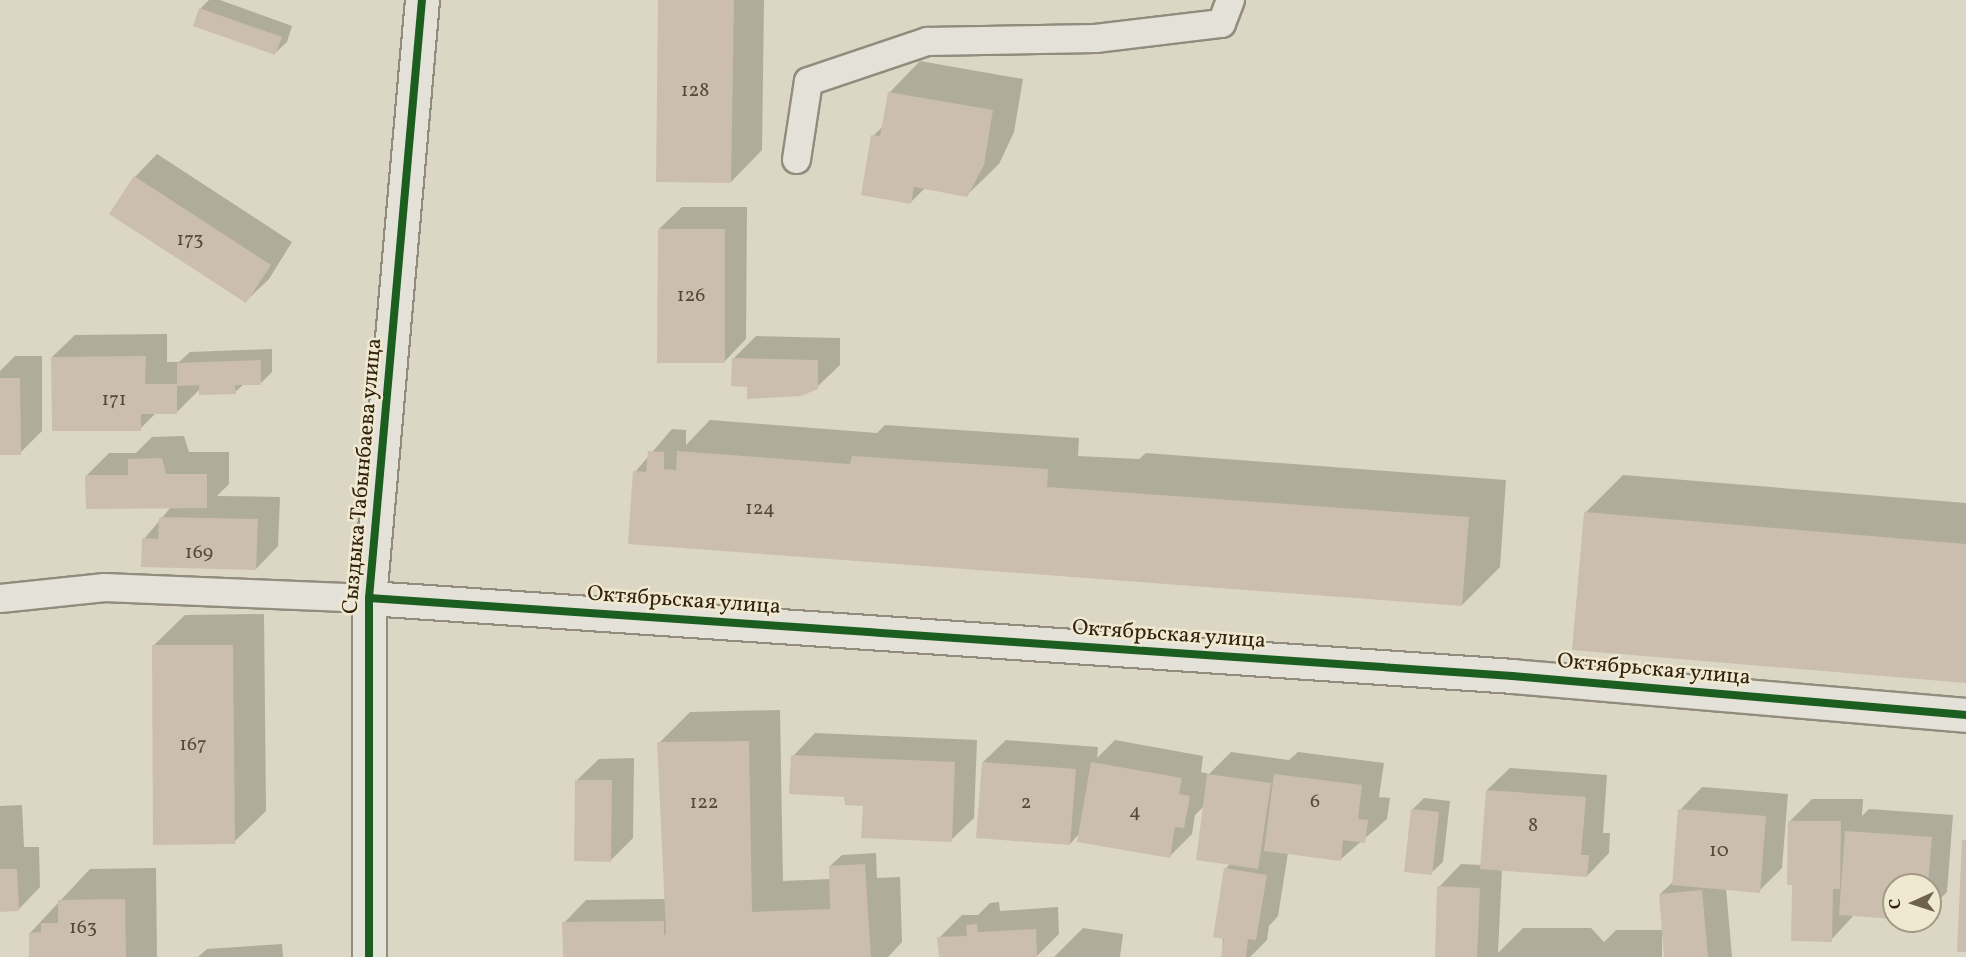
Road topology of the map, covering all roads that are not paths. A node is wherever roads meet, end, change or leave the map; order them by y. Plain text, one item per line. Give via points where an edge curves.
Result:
1 (422, 0) edge
2 (1230, 0) edge
3 (796, 159) dead end
4 (0, 598) edge
5 (369, 598) junction
6 (1966, 715) edge
7 (369, 957) edge

1 - 5 street, Сыздыка Табынбаева улица
2 - 3 lane via 1221,23 1095,38 927,41 808,81
4 - 5 lane via 104,587
5 - 6 street, Октябрьская улица via 1512,676
5 - 7 street, Сыздыка Табынбаева улица

